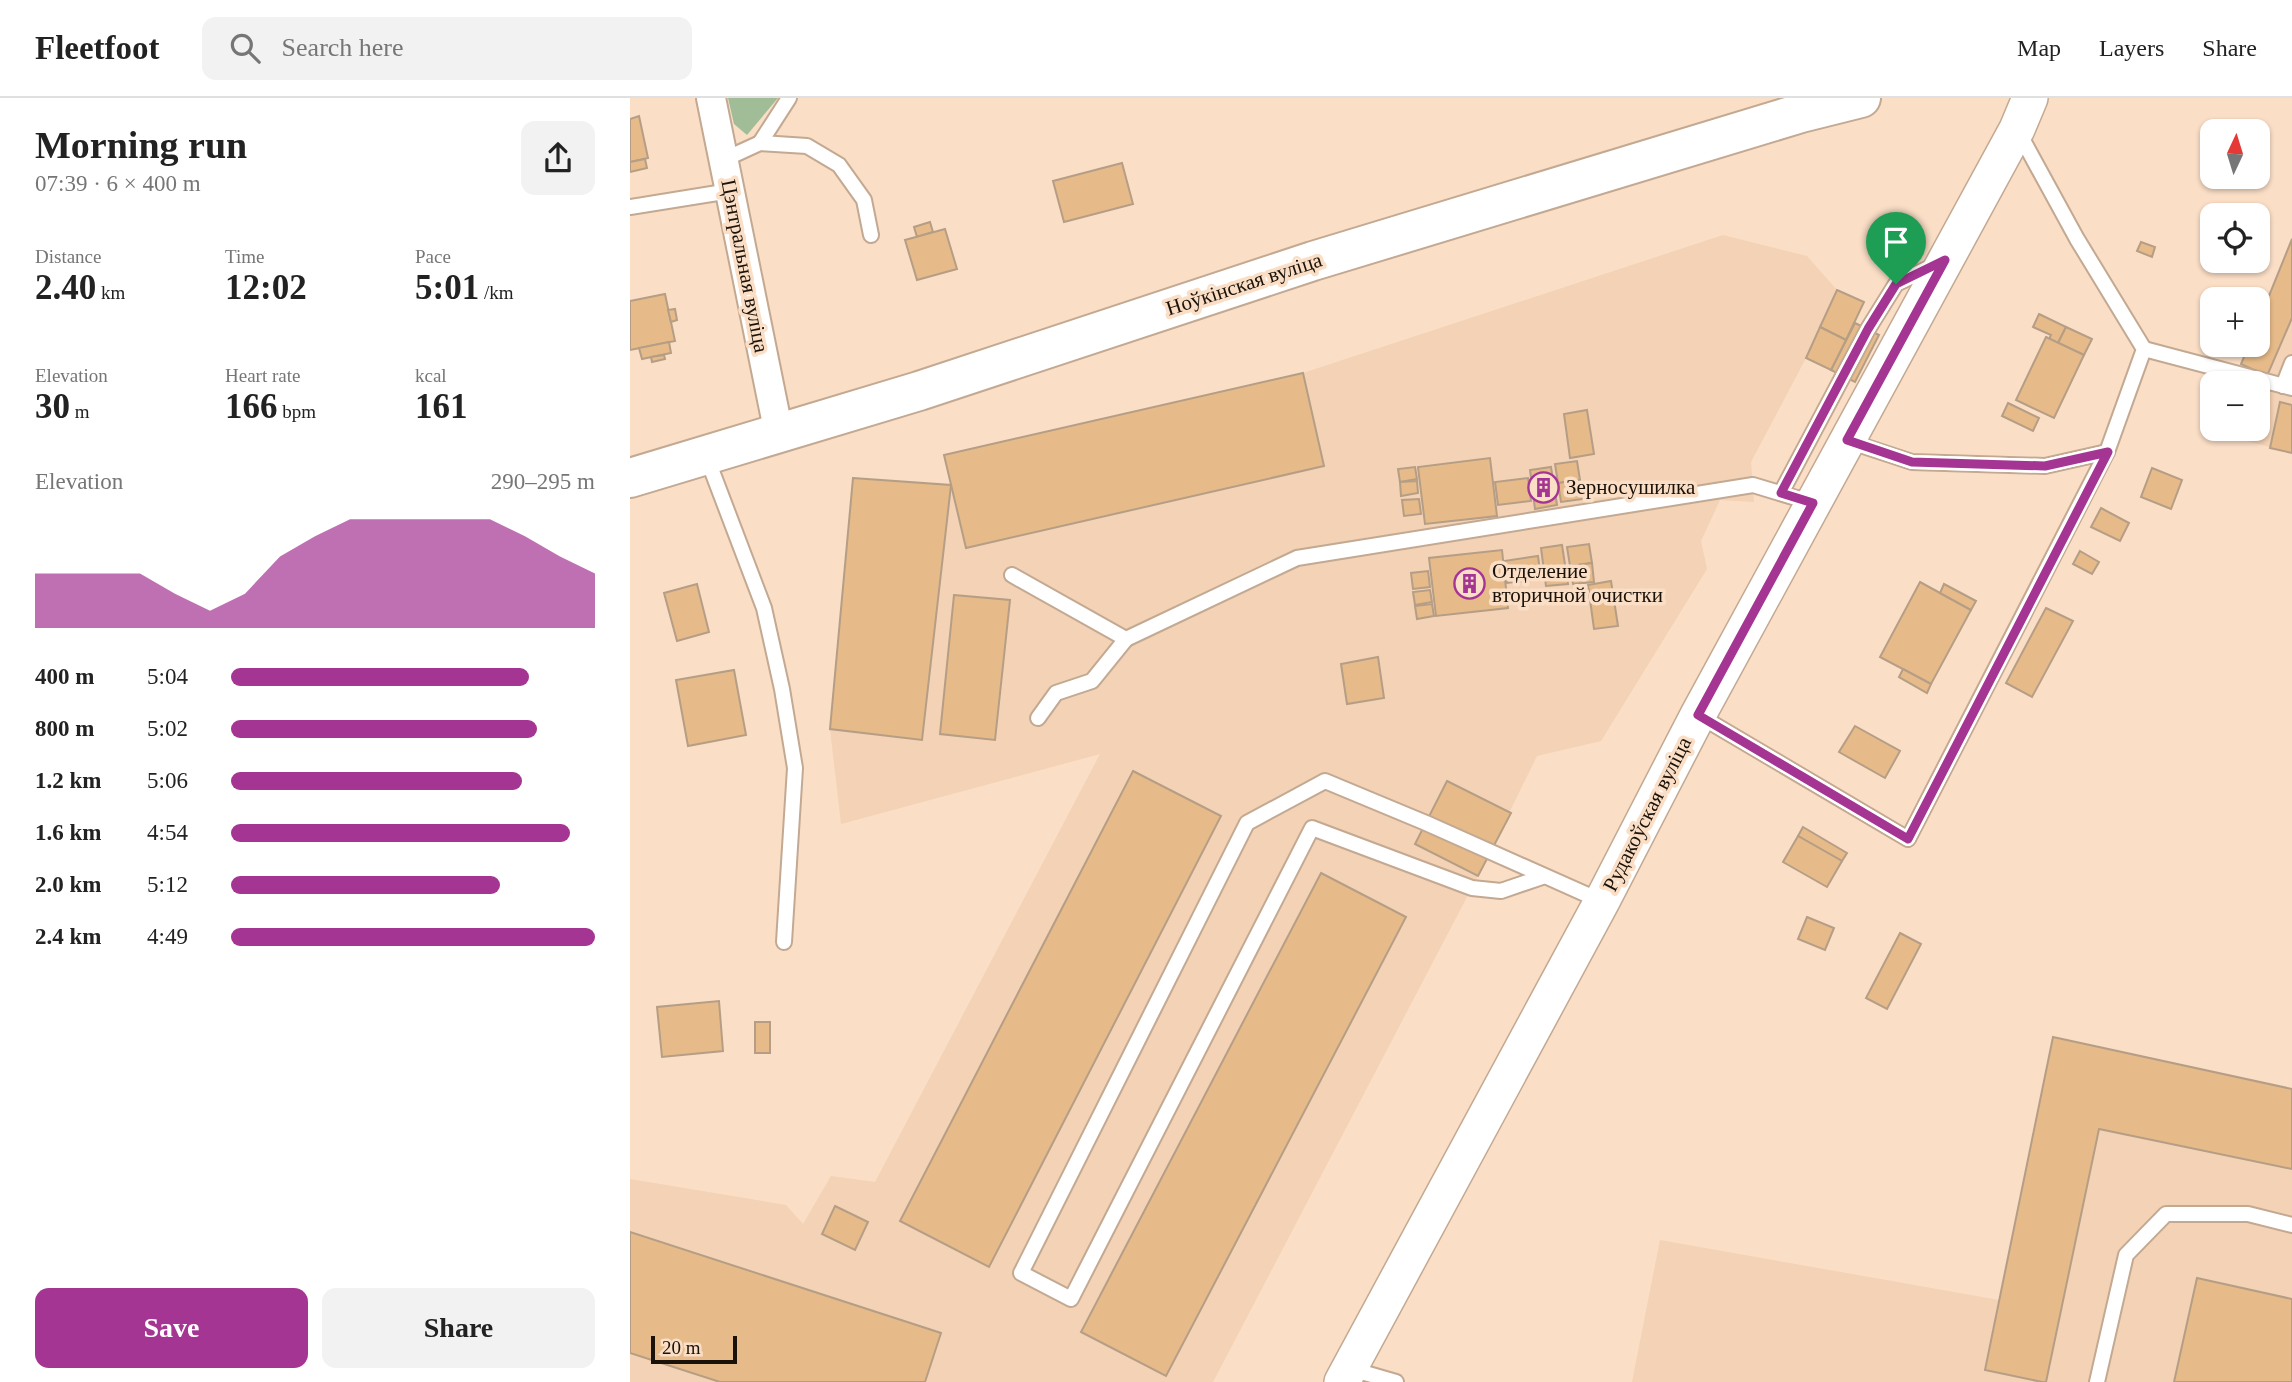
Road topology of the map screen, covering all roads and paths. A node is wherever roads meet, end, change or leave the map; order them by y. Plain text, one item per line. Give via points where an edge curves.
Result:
1 (711, 98) edge
2 (789, 98) edge
3 (1861, 98) edge
4 (2023, 113) edge
5 (760, 143) junction
6 (723, 160) junction
7 (730, 191) junction
8 (630, 207) edge
9 (871, 235) dead end
10 (1945, 260) junction
11 (2144, 349) junction
12 (2292, 363) edge
13 (2288, 387) edge
14 (779, 434) junction
15 (1847, 440) junction
16 (2108, 452) junction
17 (707, 457) junction
18 (630, 478) edge
19 (1797, 498) junction
20 (1012, 575) dead end
21 (1126, 639) junction
22 (1698, 715) junction
23 (1038, 718) dead end
24 (1545, 876) junction
25 (1602, 901) junction
26 (784, 942) dead end
27 (2292, 1225) edge
28 (1346, 1376) edge
29 (1396, 1382) edge
30 (2097, 1382) edge

1 - 6 street, Цэнтральная вуліца
2 - 5 lane
3 - 14 main road, Ноўкінская вуліца via 1313,261
4 - 10 street, Рудакоўская вуліца
4 - 11 lane via 2077,239
5 - 6 lane
5 - 9 lane via 807,146 839,165 864,200
6 - 7 street, Цэнтральная вуліца
7 - 8 lane
7 - 14 street, Цэнтральная вуліца
10 - 15 street, Рудакоўская вуліца
10 - 19 lane via 1896,284 1868,329
11 - 13 lane
11 - 16 lane
12 - 13 lane
14 - 17 main road, Ноўкінская вуліца
15 - 16 lane via 1912,462 2045,466
15 - 19 street, Рудакоўская вуліца
16 - 22 lane via 1908,839
17 - 18 main road, Ноўкінская вуліца
17 - 26 lane via 764,608 784,703 794,768
19 - 21 lane via 1753,485 1297,558
19 - 22 street, Рудакоўская вуліца
20 - 21 lane
21 - 23 lane via 1092,681 1056,693
22 - 25 street, Рудакоўская вуліца
24 - 24 lane via 1325,782 1247,823 1021,1273 1072,1300 1312,828 1472,888 1501,891
24 - 25 lane
25 - 28 street, Рудакоўская вуліца
27 - 30 lane via 2248,1214 2166,1214 2126,1255
28 - 29 lane

